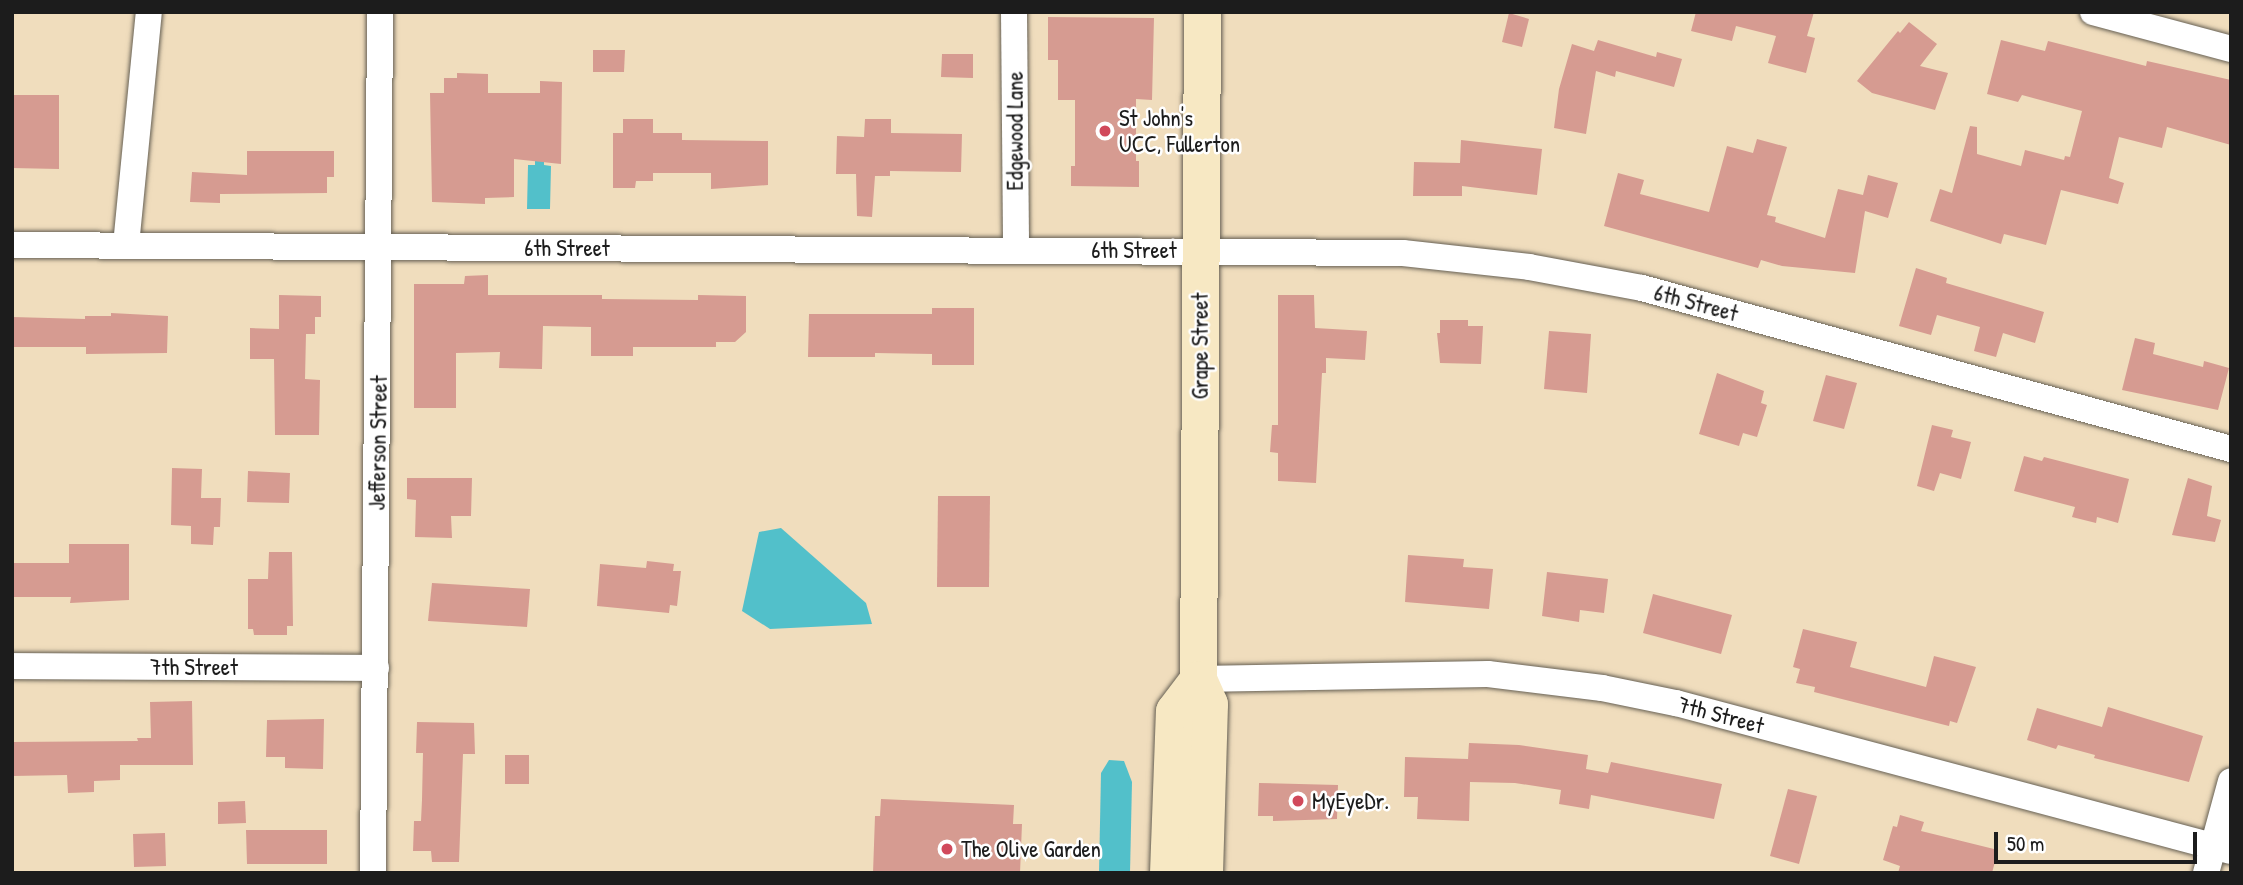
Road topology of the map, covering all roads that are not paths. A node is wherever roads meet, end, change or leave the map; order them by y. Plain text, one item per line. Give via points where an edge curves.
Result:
1 (149, 12) edge
2 (380, 12) edge
3 (1014, 12) edge
4 (1202, 12) edge
5 (2093, 12) edge
6 (2231, 48) edge
7 (12, 246) edge
8 (126, 246) junction
9 (379, 247) junction
10 (1016, 250) junction
11 (1201, 250) junction
12 (2231, 449) edge
13 (12, 666) edge
14 (376, 668) junction
15 (1198, 679) junction
16 (2231, 781) edge
17 (2222, 849) edge
18 (373, 873) edge
19 (1168, 873) edge
20 (1204, 873) edge
21 (2206, 873) edge

1 - 8 street
2 - 9 street, Jefferson Street
3 - 10 street, Edgewood Lane
4 - 11 main road, Grape Street
5 - 6 street
7 - 8 street, 6th Street
8 - 9 street, 6th Street
9 - 10 street, 6th Street
9 - 14 street, Jefferson Street
10 - 11 street, 6th Street
11 - 12 street, 6th Street via 1403,253 1529,267 1642,288
11 - 15 main road, Grape Street
13 - 14 street, 7th Street
14 - 18 street, Jefferson Street
15 - 17 street, 7th Street via 1488,674 1602,688 1676,703
15 - 19 main road via 1174,711
15 - 20 main road, Grape Street via 1209,704
16 - 17 street
17 - 21 street

